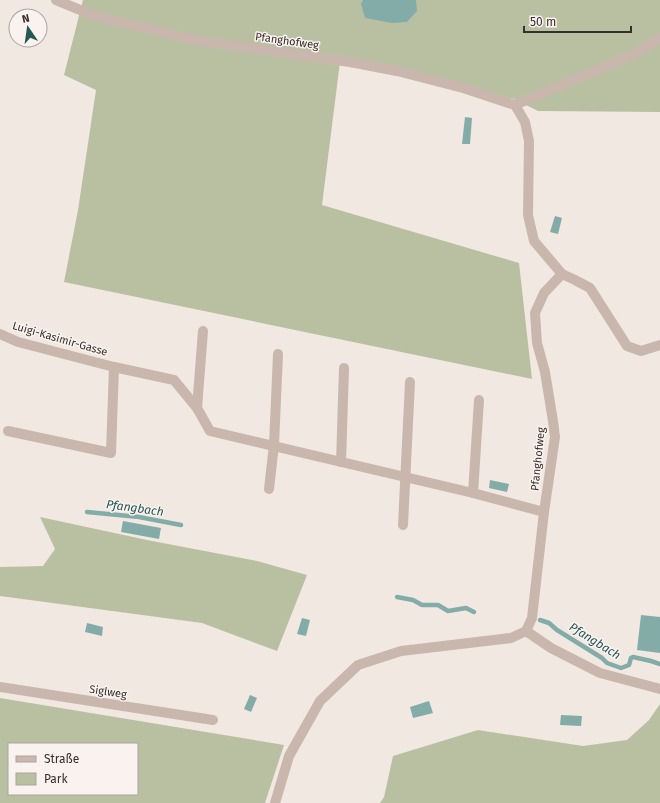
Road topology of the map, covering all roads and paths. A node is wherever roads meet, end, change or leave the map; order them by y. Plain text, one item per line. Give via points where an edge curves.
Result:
1 (56, 0) edge
2 (660, 38) edge
3 (515, 105) junction
4 (562, 274) junction
5 (203, 331) dead end
6 (0, 334) edge
7 (660, 345) edge
8 (278, 354) dead end
9 (114, 367) junction
10 (344, 368) dead end
11 (410, 382) dead end
12 (479, 400) dead end
13 (197, 408) junction
14 (8, 431) dead end
15 (274, 445) junction
16 (341, 462) junction
17 (406, 478) junction
18 (269, 489) dead end
19 (473, 493) junction
20 (544, 512) junction
21 (403, 525) dead end
22 (526, 632) junction
23 (0, 687) edge
24 (660, 689) edge
25 (213, 720) dead end
26 (274, 803) edge

1 - 3 street, Pfanghofweg via 95,16 200,41 397,71
2 - 3 street via 632,55
3 - 4 street via 524,122 529,141 528,215 534,242
4 - 7 street via 590,288 627,346 640,351
4 - 20 street, Pfanghofweg via 544,293 535,313 537,343 547,385 554,438
5 - 13 street
6 - 9 street, Luigi-Kasimir-Gasse via 18,342
8 - 15 street
9 - 13 street, Luigi-Kasimir-Gasse via 174,380
9 - 14 street, Luigi-Kasimir-Gasse via 111,453
10 - 16 street
11 - 17 street
12 - 19 street
13 - 15 street, Luigi-Kasimir-Gasse via 210,431
15 - 16 street, Luigi-Kasimir-Gasse
15 - 18 street
16 - 17 street, Luigi-Kasimir-Gasse
17 - 19 street, Luigi-Kasimir-Gasse
17 - 21 street
19 - 20 street, Luigi-Kasimir-Gasse
20 - 22 street, Pfanghofweg via 532,618
22 - 24 street via 600,673
22 - 26 street via 511,638 402,651 358,665 320,701 289,756
23 - 25 street, Siglweg

